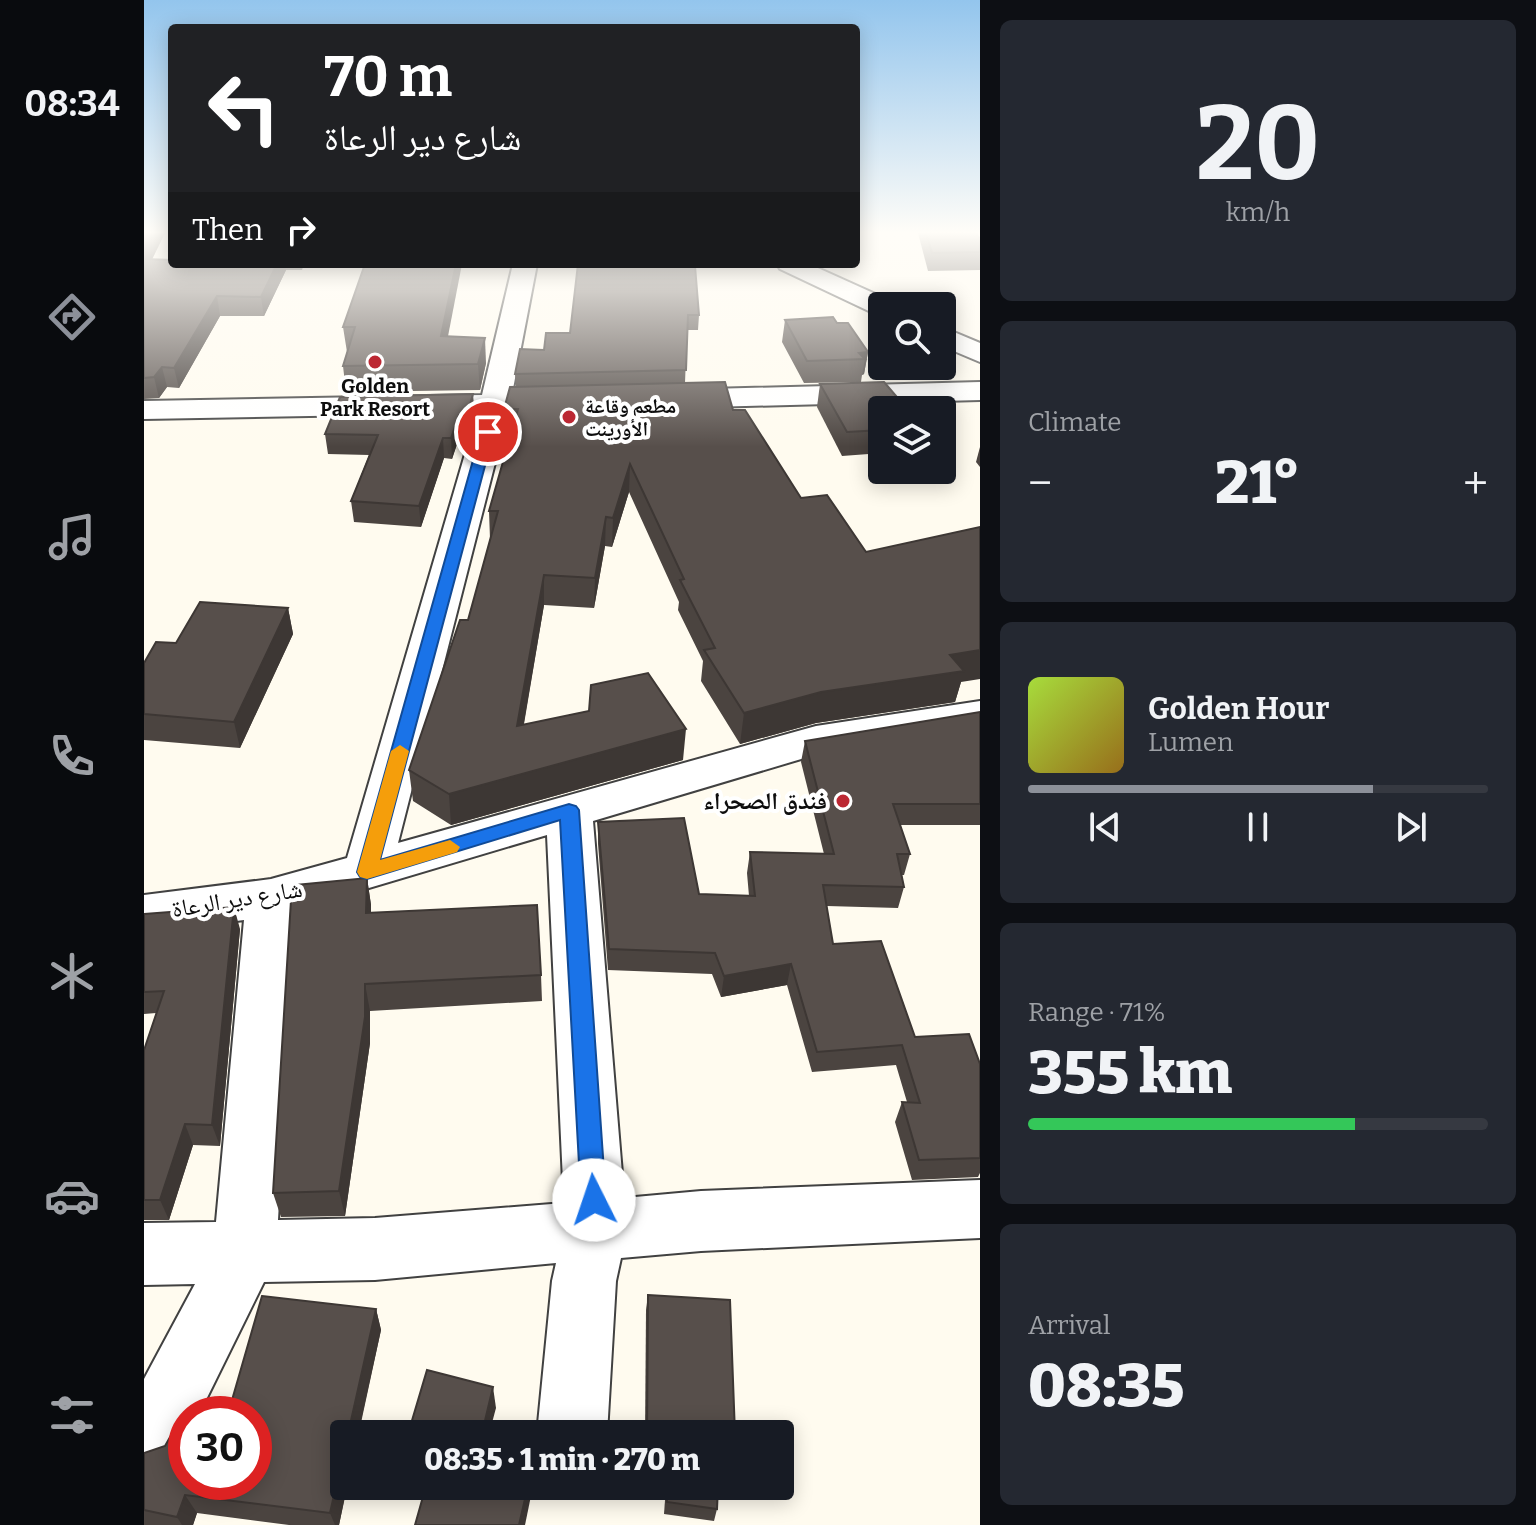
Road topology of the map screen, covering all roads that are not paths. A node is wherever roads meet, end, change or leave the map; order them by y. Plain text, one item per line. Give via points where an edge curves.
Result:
1 (516, 304) edge
2 (956, 342) edge
3 (980, 354) edge
4 (980, 391) edge
5 (637, 400) edge
6 (590, 402) edge
7 (495, 404) junction
8 (144, 410) edge
9 (980, 715) edge
10 (569, 810) junction
11 (367, 872) junction
12 (271, 898) junction
13 (144, 914) edge
14 (980, 1209) edge
15 (596, 1230) junction
16 (245, 1253) junction
17 (144, 1254) edge
18 (573, 1420) edge
19 (144, 1438) edge

1 - 7 street
2 - 3 street
4 - 5 street
6 - 7 street
7 - 8 street
7 - 11 street
9 - 10 street, شارع دير الرعاة via 816,740
10 - 11 street, شارع دير الرعاة
10 - 15 street
11 - 12 street, شارع دير الرعاة
12 - 13 street, شارع دير الرعاة
12 - 16 street
14 - 15 street
15 - 16 street via 375,1249
15 - 18 street via 584,1281
16 - 17 street
16 - 19 street via 151,1437

